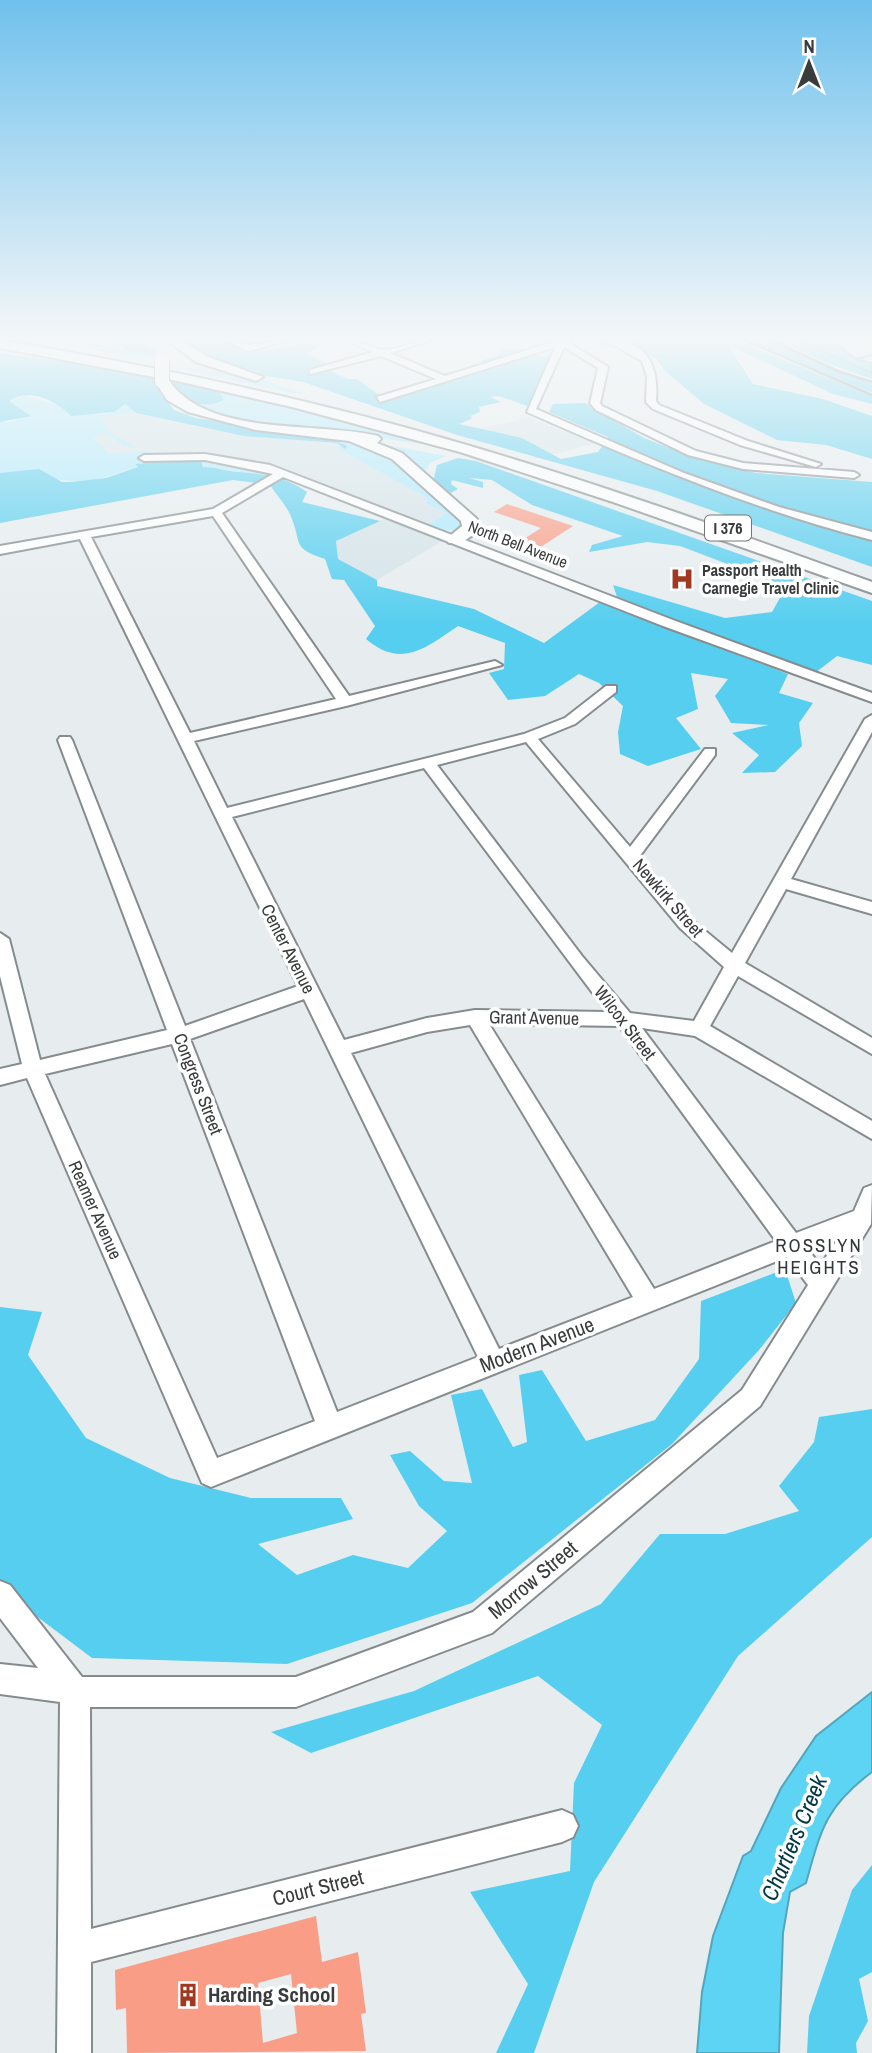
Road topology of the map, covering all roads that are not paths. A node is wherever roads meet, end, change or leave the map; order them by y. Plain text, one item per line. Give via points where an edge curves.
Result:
1 (338, 435) edge
2 (411, 435) edge
3 (415, 435) edge
4 (423, 435) edge
5 (587, 435) edge
6 (654, 435) edge
7 (724, 435) edge
8 (346, 436) junction
9 (466, 450) junction
10 (144, 458) dead end
11 (282, 473) junction
12 (659, 511) junction
13 (216, 512) junction
14 (869, 534) edge
15 (84, 535) junction
16 (455, 539) junction
17 (0, 550) edge
18 (872, 578) edge
19 (872, 588) edge
20 (495, 665) dead end
21 (611, 689) dead end
22 (872, 698) edge
23 (346, 702) junction
24 (872, 719) edge
25 (529, 737) junction
26 (185, 739) junction
27 (65, 740) dead end
28 (710, 752) dead end
29 (427, 762) junction
30 (220, 816) junction
31 (631, 856) junction
32 (780, 881) junction
33 (872, 908) edge
34 (0, 939) edge
35 (733, 964) junction
36 (309, 990) junction
37 (475, 1017) junction
38 (624, 1019) junction
39 (699, 1029) junction
40 (179, 1035) junction
41 (872, 1047) edge
42 (340, 1049) junction
43 (33, 1070) junction
44 (0, 1077) edge
45 (872, 1131) edge
46 (868, 1205) edge
47 (791, 1246) junction
48 (821, 1284) junction
49 (649, 1302) junction
50 (494, 1362) junction
51 (330, 1427) junction
52 (211, 1474) joint
53 (0, 1595) edge
54 (0, 1679) edge
55 (75, 1692) junction
56 (562, 1826) dead end
57 (74, 1950) junction
58 (74, 2053) edge

1 - 8 highway, bridge
2 - 12 highway, I 376
3 - 9 highway, I 376
4 - 9 highway
5 - 14 street via 775,509
6 - 7 street via 692,453 743,467 854,475
8 - 9 highway
8 - 16 highway via 397,456 468,519 471,528
9 - 12 highway
9 - 16 highway via 436,463 431,472 479,524 476,531
9 - 18 highway, I 376 via 628,494
10 - 11 street, North Bell Avenue via 230,459
11 - 13 street
11 - 16 street, North Bell Avenue
12 - 19 highway, I 376
13 - 15 street
13 - 23 street
15 - 17 street
15 - 26 street, Center Avenue
16 - 22 street, North Bell Avenue
20 - 23 street
21 - 25 street via 570,721
23 - 26 street
24 - 32 street
25 - 29 street
25 - 31 street, Newkirk Street
26 - 30 street, Center Avenue
27 - 40 street, Congress Street
28 - 31 street
29 - 30 street
29 - 38 street, Wilcox Street
30 - 36 street, Center Avenue
31 - 35 street, Newkirk Street via 686,924
32 - 33 street
32 - 35 street
34 - 43 street, Reamer Avenue
35 - 39 street
35 - 41 street, Newkirk Street
36 - 40 street
36 - 42 street, Center Avenue
37 - 38 street, Grant Avenue
37 - 42 street, Grant Avenue via 427,1024
37 - 49 street
38 - 39 street, Grant Avenue
38 - 47 street, Wilcox Street
39 - 45 street, Grant Avenue
40 - 43 street
40 - 51 street, Congress Street
42 - 50 street, Center Avenue
43 - 44 street
43 - 52 street, Reamer Avenue
46 - 47 street, Modern Avenue
46 - 48 street, Morrow Street
47 - 48 street, Wilcox Street
47 - 49 street, Modern Avenue
48 - 55 street, Morrow Street via 751,1398 482,1623 296,1692
49 - 50 street, Modern Avenue
50 - 51 street, Modern Avenue
51 - 52 street, Modern Avenue
53 - 55 street
54 - 55 street, Morrow Street via 45,1683
55 - 57 street
56 - 57 street, Court Street
57 - 58 street

